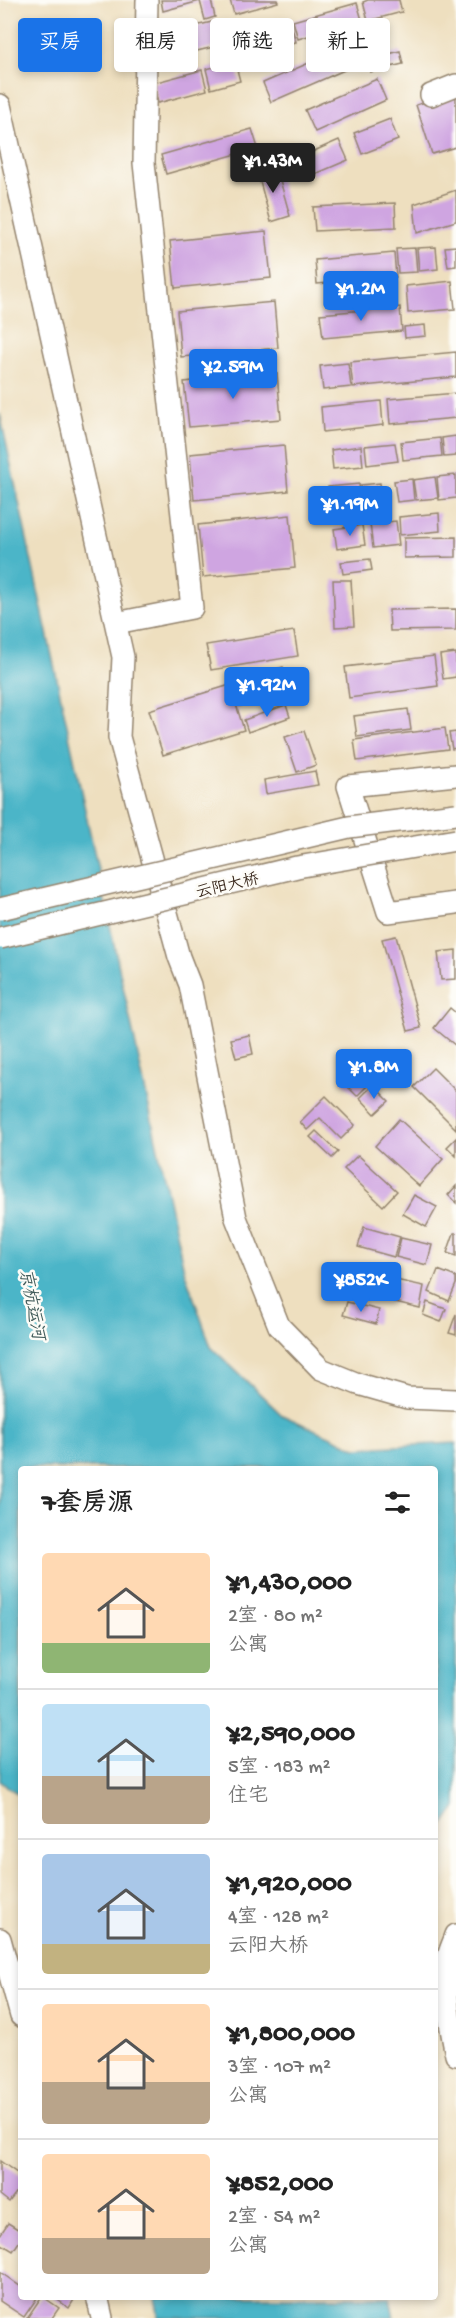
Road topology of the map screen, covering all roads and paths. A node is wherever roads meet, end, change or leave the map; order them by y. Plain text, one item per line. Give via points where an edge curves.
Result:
1 (147, 0) edge
2 (456, 85) edge
3 (431, 95) dead end
4 (0, 105) edge
5 (116, 623) junction
6 (456, 776) edge
7 (456, 814) edge
8 (456, 840) edge
9 (456, 903) edge
10 (0, 909) edge
11 (0, 938) edge
12 (456, 1400) edge
13 (456, 1935) edge
14 (0, 1939) edge
15 (18, 2005) edge
16 (456, 2055) edge
17 (98, 2300) edge
18 (102, 2318) edge

1 - 5 street via 144,163 192,608
2 - 3 street
4 - 5 street
5 - 12 street via 123,657 119,737 190,985 236,1218 279,1326 321,1369 406,1398
6 - 9 street via 348,786 388,912
7 - 10 street, 云阳大桥, bridge via 349,827
8 - 11 street, 云阳大桥, bridge via 297,867
13 - 16 street via 447,1959 449,2015
14 - 15 street
17 - 18 street

